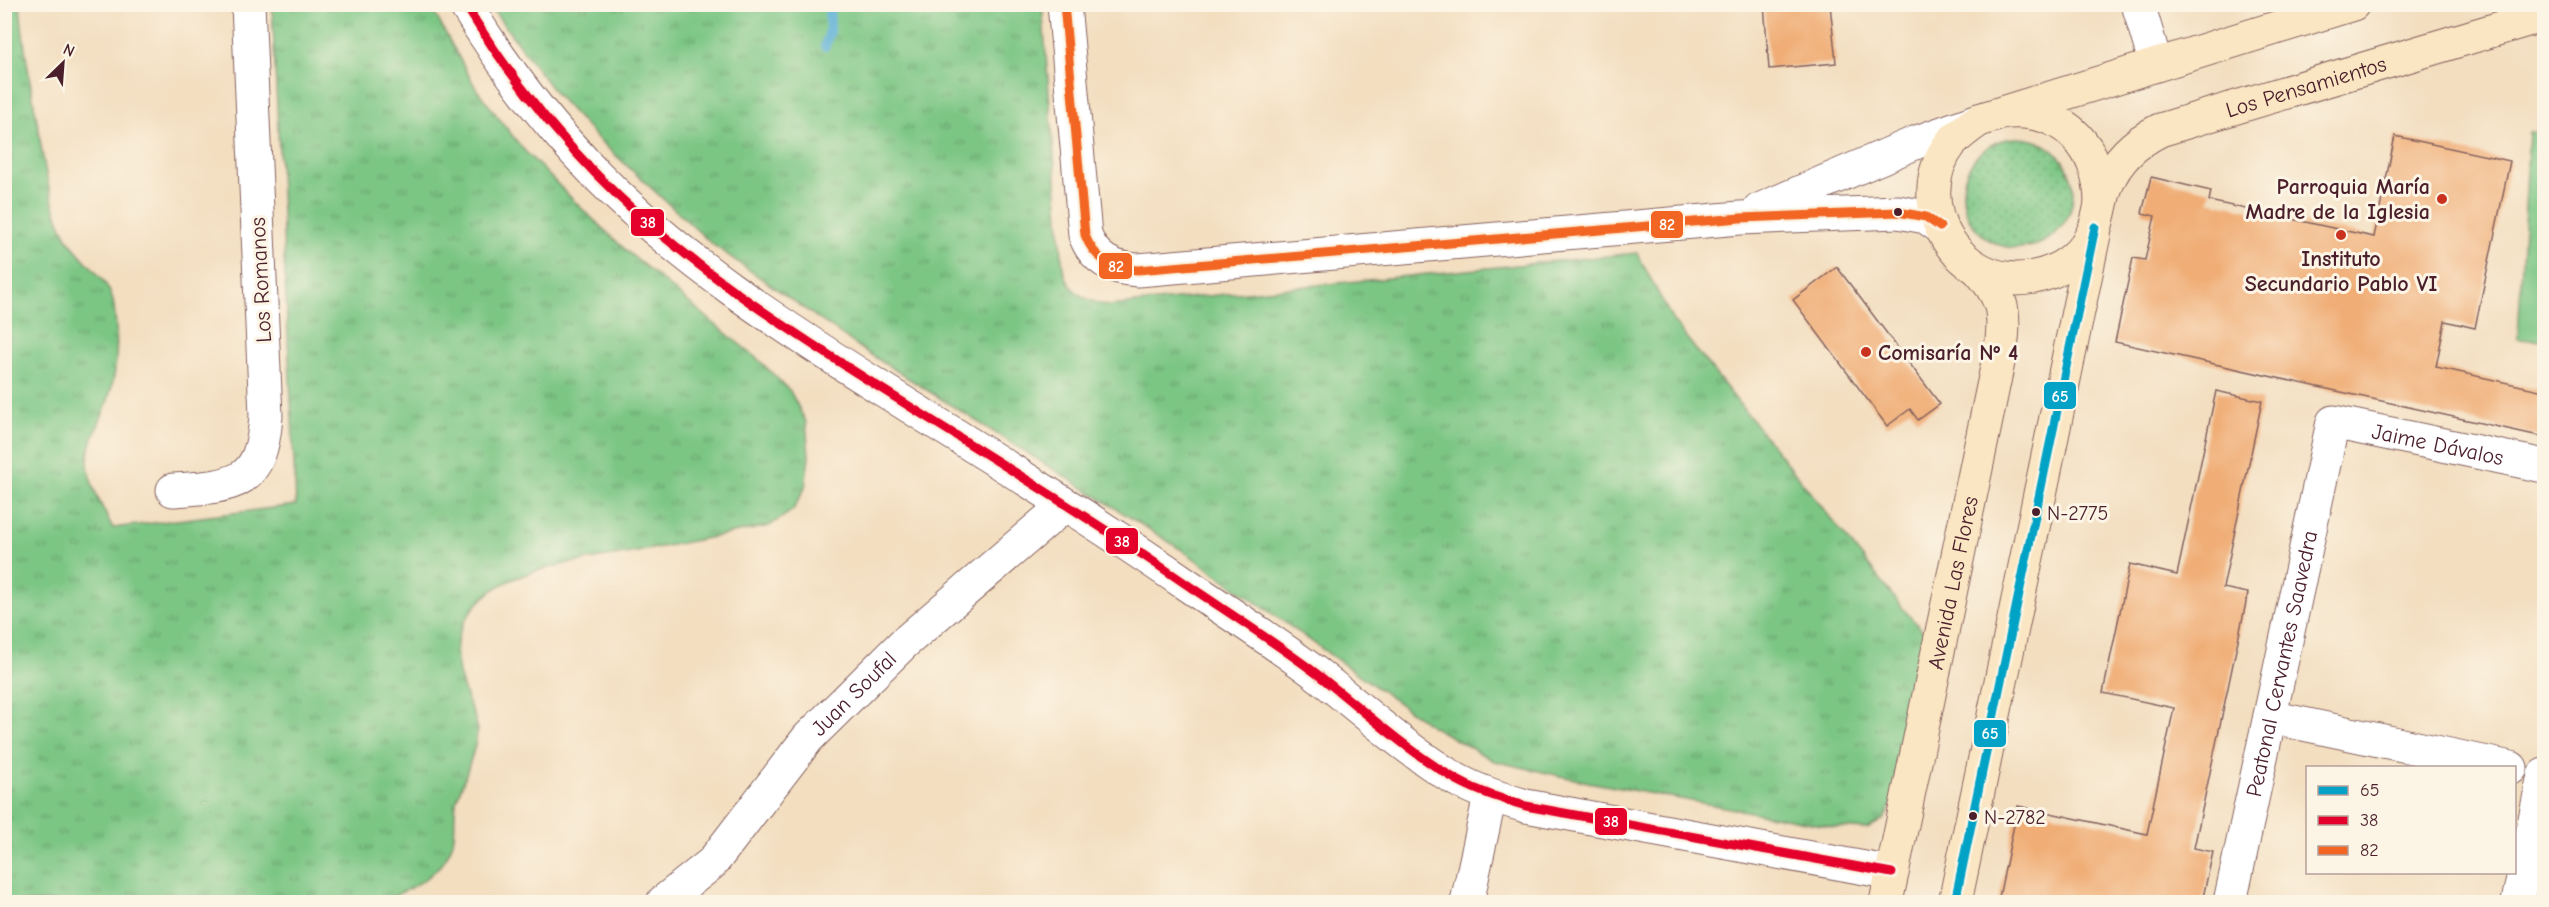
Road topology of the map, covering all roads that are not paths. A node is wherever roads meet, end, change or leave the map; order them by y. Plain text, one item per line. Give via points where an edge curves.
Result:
1 (248, 4) edge
2 (465, 4) edge
3 (1064, 4) edge
4 (2138, 4) edge
5 (2353, 4) edge
6 (2544, 15) edge
7 (2156, 65) junction
8 (1991, 116) junction
9 (2098, 214) junction
10 (1740, 218) junction
11 (1940, 226) junction
12 (1978, 269) junction
13 (2333, 422) joint
14 (2544, 466) edge
15 (173, 490) dead end
16 (1065, 505) junction
17 (2270, 717) junction
18 (2503, 766) edge
19 (2516, 769) edge
20 (2544, 775) edge
21 (1490, 796) junction
22 (1889, 888) edge
23 (663, 903) edge
24 (1467, 903) edge
25 (1955, 903) edge
26 (2230, 903) edge
27 (2518, 903) edge

1 - 15 street, Los Romanos via 266,404 264,440 260,457 237,481 219,487
2 - 16 street via 544,116 639,216 800,337
3 - 10 street, Los Pensamientos via 1083,227 1088,244 1102,260 1119,268 1138,270
4 - 7 street
5 - 7 main road, Los Pensamientos
6 - 9 main road, Los Pensamientos via 2160,130 2125,156 2108,182
7 - 8 main road, Los Pensamientos
8 - 9 main road, Los Pensamientos via 2038,114 2066,127 2094,161 2099,175
8 - 10 street, Los Pensamientos via 1917,142
8 - 11 main road, Los Pensamientos via 1951,143 1935,175 1934,209
9 - 12 main road, Los Pensamientos via 2080,252 2049,273 2015,279
9 - 25 main road
10 - 11 street, Los Pensamientos via 1898,212 1926,218
11 - 12 main road, Los Pensamientos via 1952,248
12 - 22 main road, Avenida Las Flores via 1997,292 2002,306 2005,319 2001,348
13 - 14 street, Jaime Dávalos
13 - 17 street, Peatonal Cervantes Saavedra
16 - 21 street via 1313,672 1430,762
16 - 23 street, Juan Soufal via 903,644 808,738 712,863
17 - 18 street
17 - 26 street, Peatonal Cervantes Saavedra
19 - 20 street
20 - 27 street
21 - 22 street
21 - 24 street

